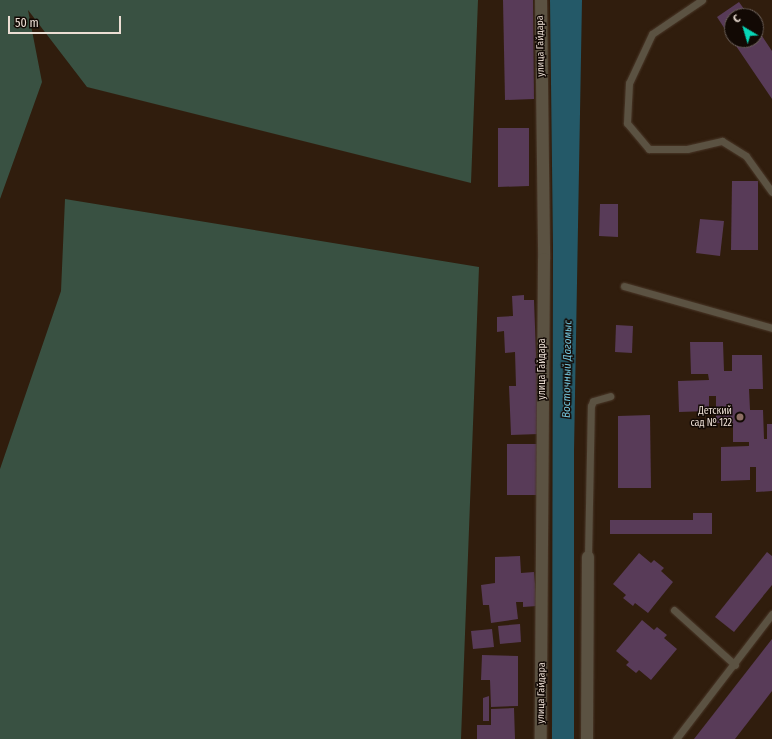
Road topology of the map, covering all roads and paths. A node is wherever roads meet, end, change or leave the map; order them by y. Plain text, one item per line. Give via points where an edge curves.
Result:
1 (541, 0) edge
2 (702, 0) edge
3 (772, 192) edge
4 (624, 286) dead end
5 (772, 328) edge
6 (610, 396) dead end
7 (588, 557) joint
8 (674, 610) dead end
9 (772, 614) edge
10 (735, 665) junction
11 (541, 739) edge
12 (587, 739) edge
13 (676, 739) edge

1 - 11 street, улица Гайдара via 544,259
2 - 3 lane via 652,34 629,83 627,123 650,149 687,149 722,141 746,156
4 - 5 lane
6 - 7 lane via 593,400 591,406
7 - 12 street
8 - 10 lane
9 - 10 lane
10 - 13 lane

